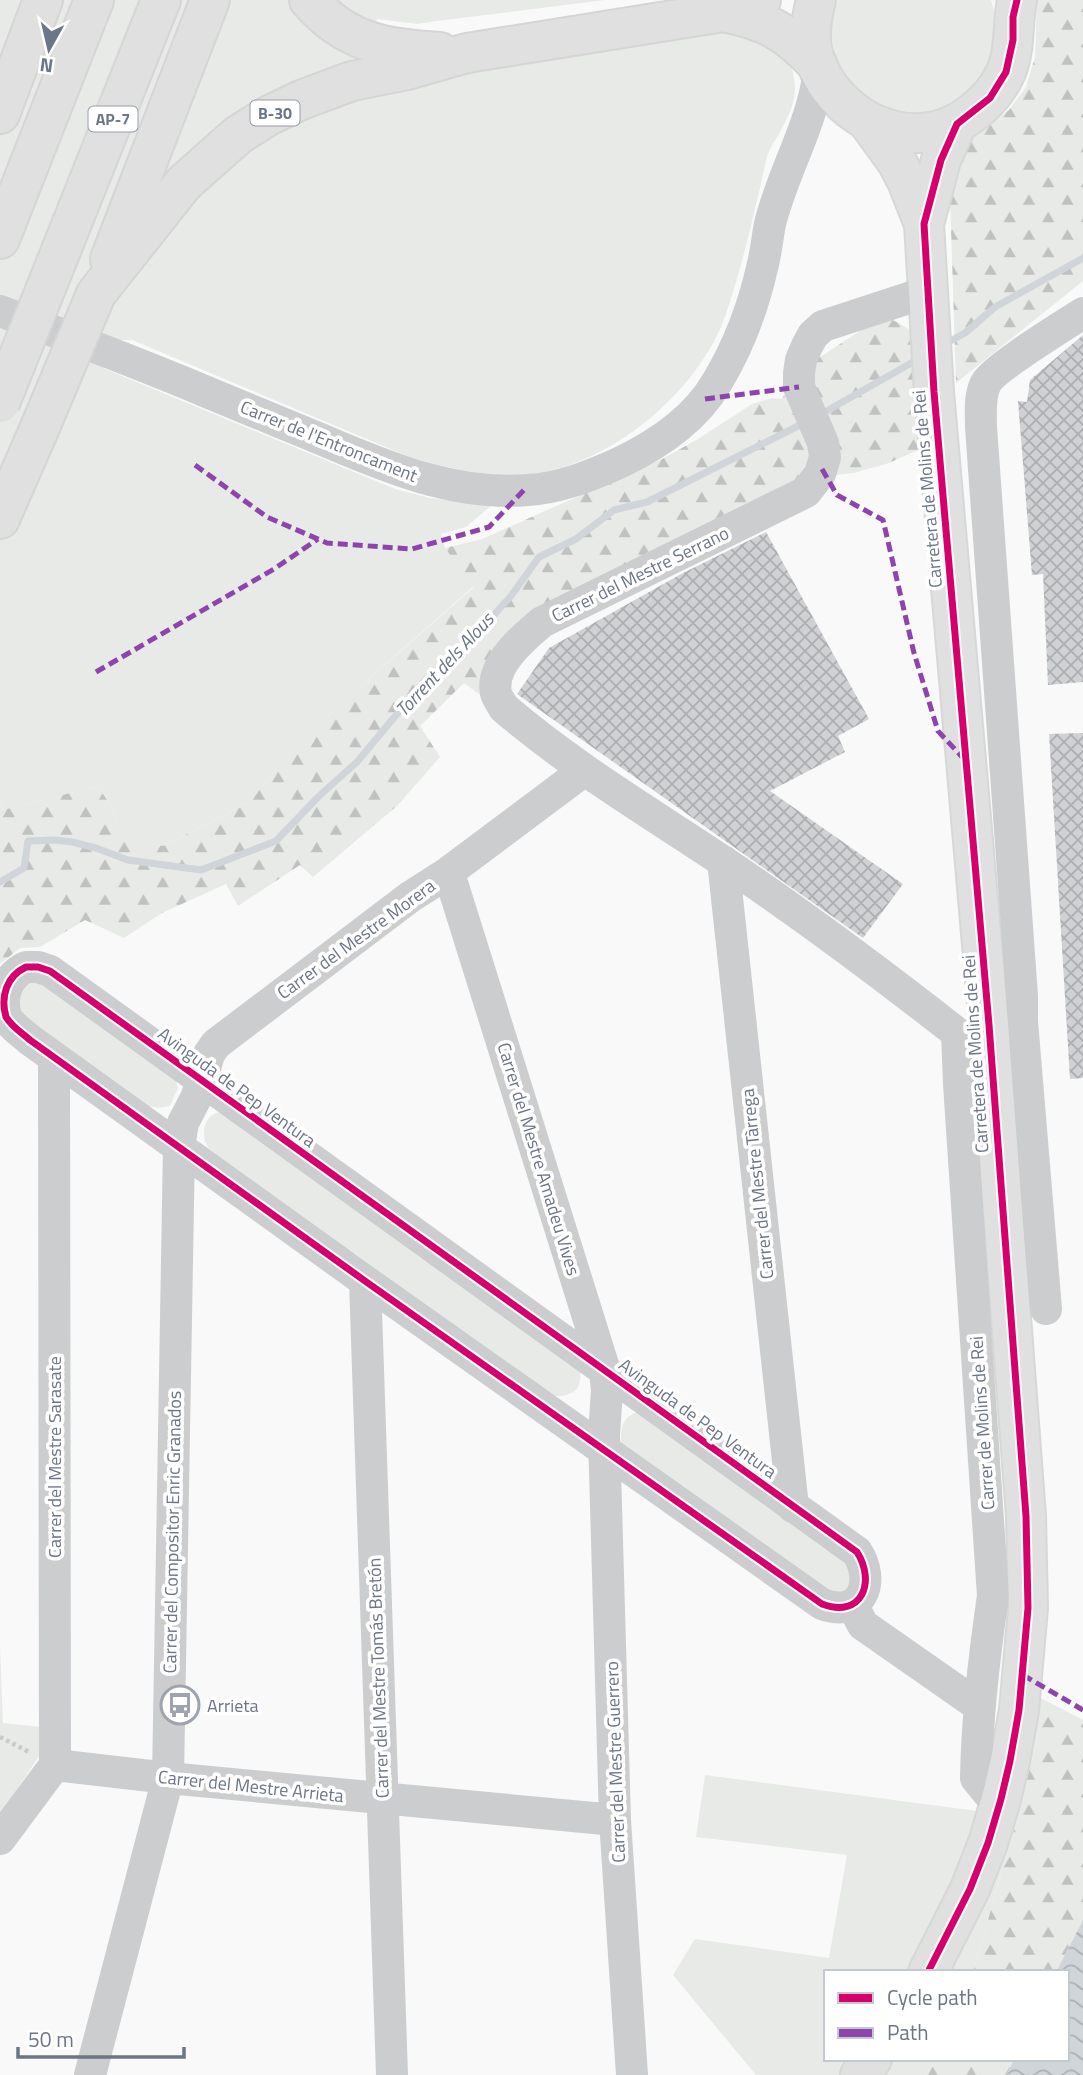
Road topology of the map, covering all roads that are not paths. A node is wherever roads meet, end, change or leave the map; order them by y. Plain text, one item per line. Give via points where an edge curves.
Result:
1 (43, 0) edge
2 (94, 0) edge
3 (161, 0) edge
4 (210, 0) edge
5 (309, 0) edge
6 (761, 0) edge
7 (816, 0) edge
8 (1013, 6) edge
9 (723, 12) junction
10 (467, 53) junction
11 (818, 67) junction
12 (0, 114) edge
13 (865, 120) junction
14 (957, 124) junction
15 (800, 139) junction
16 (924, 223) junction
17 (4, 228) edge
18 (121, 253) junction
19 (928, 307) junction
20 (0, 311) edge
21 (1083, 313) edge
22 (0, 403) edge
23 (0, 519) edge
24 (994, 610) junction
25 (953, 615) junction
26 (585, 770) junction
27 (723, 861) junction
28 (446, 874) junction
29 (980, 926) junction
30 (1020, 959) junction
31 (1022, 1021) junction
32 (957, 1033) joint
33 (54, 1057) junction
34 (992, 1070) junction
35 (201, 1080) junction
36 (179, 1146) junction
37 (365, 1280) junction
38 (1046, 1308) dead end
39 (605, 1371) junction
40 (605, 1449) junction
41 (793, 1507) junction
42 (853, 1606) junction
43 (979, 1706) junction
44 (55, 1765) junction
45 (168, 1778) junction
46 (382, 1799) junction
47 (1001, 1799) junction
48 (615, 1820) junction
49 (0, 1839) edge
50 (929, 1970) edge
51 (90, 2075) edge
52 (392, 2075) edge
53 (632, 2075) edge

1 - 12 main road
2 - 17 main road
3 - 22 main road, AP-7, bridge
4 - 18 main road, B-30
5 - 10 main road, B-30 via 337,27 354,36 403,50
6 - 9 main road, B-30
7 - 11 main road via 810,36
8 - 14 main road via 1013,40 1006,72 990,98
9 - 10 main road, B-30
9 - 11 main road, B-30 via 779,30
10 - 18 main road, B-30 via 352,81 268,116 238,135 184,183
11 - 13 main road via 838,99
11 - 15 street, Carrer de l'Entroncament via 811,112
13 - 14 main road via 885,129 914,133
13 - 15 street via 824,124
13 - 16 main road, Carretera de Molins de Rei via 897,162
14 - 16 main road, Carretera de Molins de Rei via 941,160
15 - 20 street, Carrer de l'Entroncament via 781,187 750,311 705,399 680,426 653,445 561,485 500,491 425,479
16 - 19 main road, Carretera de Molins de Rei
18 - 23 main road, B-30, bridge via 96,294
19 - 25 main road, Carretera de Molins de Rei
19 - 26 street, Carrer del Mestre Serrano via 823,326 813,335 801,360 799,387 825,457 820,474 806,492 542,622 510,652 497,682 496,693 504,708
21 - 24 street via 986,382 981,427
24 - 25 street
24 - 30 street
25 - 29 main road, Carretera de Molins de Rei
26 - 27 street, Carrer del Mestre Serrano
26 - 28 street, Carrer del Mestre Morera
27 - 32 street, Carrer del Mestre Serrano via 866,961
27 - 41 street, Carrer del Mestre Tàrrega
28 - 35 street, Carrer del Mestre Morera via 216,1044
28 - 39 street, Carrer del Mestre Amadeu Vives
29 - 30 street
29 - 34 main road, Carretera de Molins de Rei
30 - 31 street
31 - 34 street
31 - 38 street
32 - 43 street, Carrer de Molins de Rei via 993,1596
33 - 35 street, Avinguda de Pep Ventura via 14,1028 5,1015 6,983 26,967 50,971
33 - 36 street, Avinguda de Pep Ventura
33 - 44 street, Carrer del Mestre Sarasate
34 - 47 main road, Carretera de Molins de Rei via 1026,1517 1028,1608 1023,1675
35 - 36 street, Carrer del Mestre Morera
35 - 39 street, Avinguda de Pep Ventura
36 - 37 street, Avinguda de Pep Ventura
36 - 45 street, Carrer del Compositor Enric Granados
37 - 40 street, Avinguda de Pep Ventura
37 - 46 street, Carrer del Mestre Tomás Bretón
39 - 40 street, Carrer del Mestre Amadeu Vives
39 - 41 street, Avinguda de Pep Ventura
40 - 42 street, Avinguda de Pep Ventura via 822,1604 843,1609
40 - 48 street, Carrer del Mestre Guerrero
41 - 42 street, Avinguda de Pep Ventura via 857,1552 866,1570 860,1597
42 - 43 street via 863,1626
43 - 47 street, Carrer de Molins de Rei via 976,1778 988,1793
44 - 45 street, Carrer del Mestre Arrieta
44 - 49 street
45 - 46 street, Carrer del Mestre Arrieta
45 - 51 street, Carrer del Compositor Enric Granados
46 - 48 street, Carrer del Mestre Arrieta
46 - 52 street, Carrer del Mestre Tomás Bretón
47 - 50 main road, Carretera de Molins de Rei via 970,1889
48 - 53 street, Carrer del Mestre Guerrero

